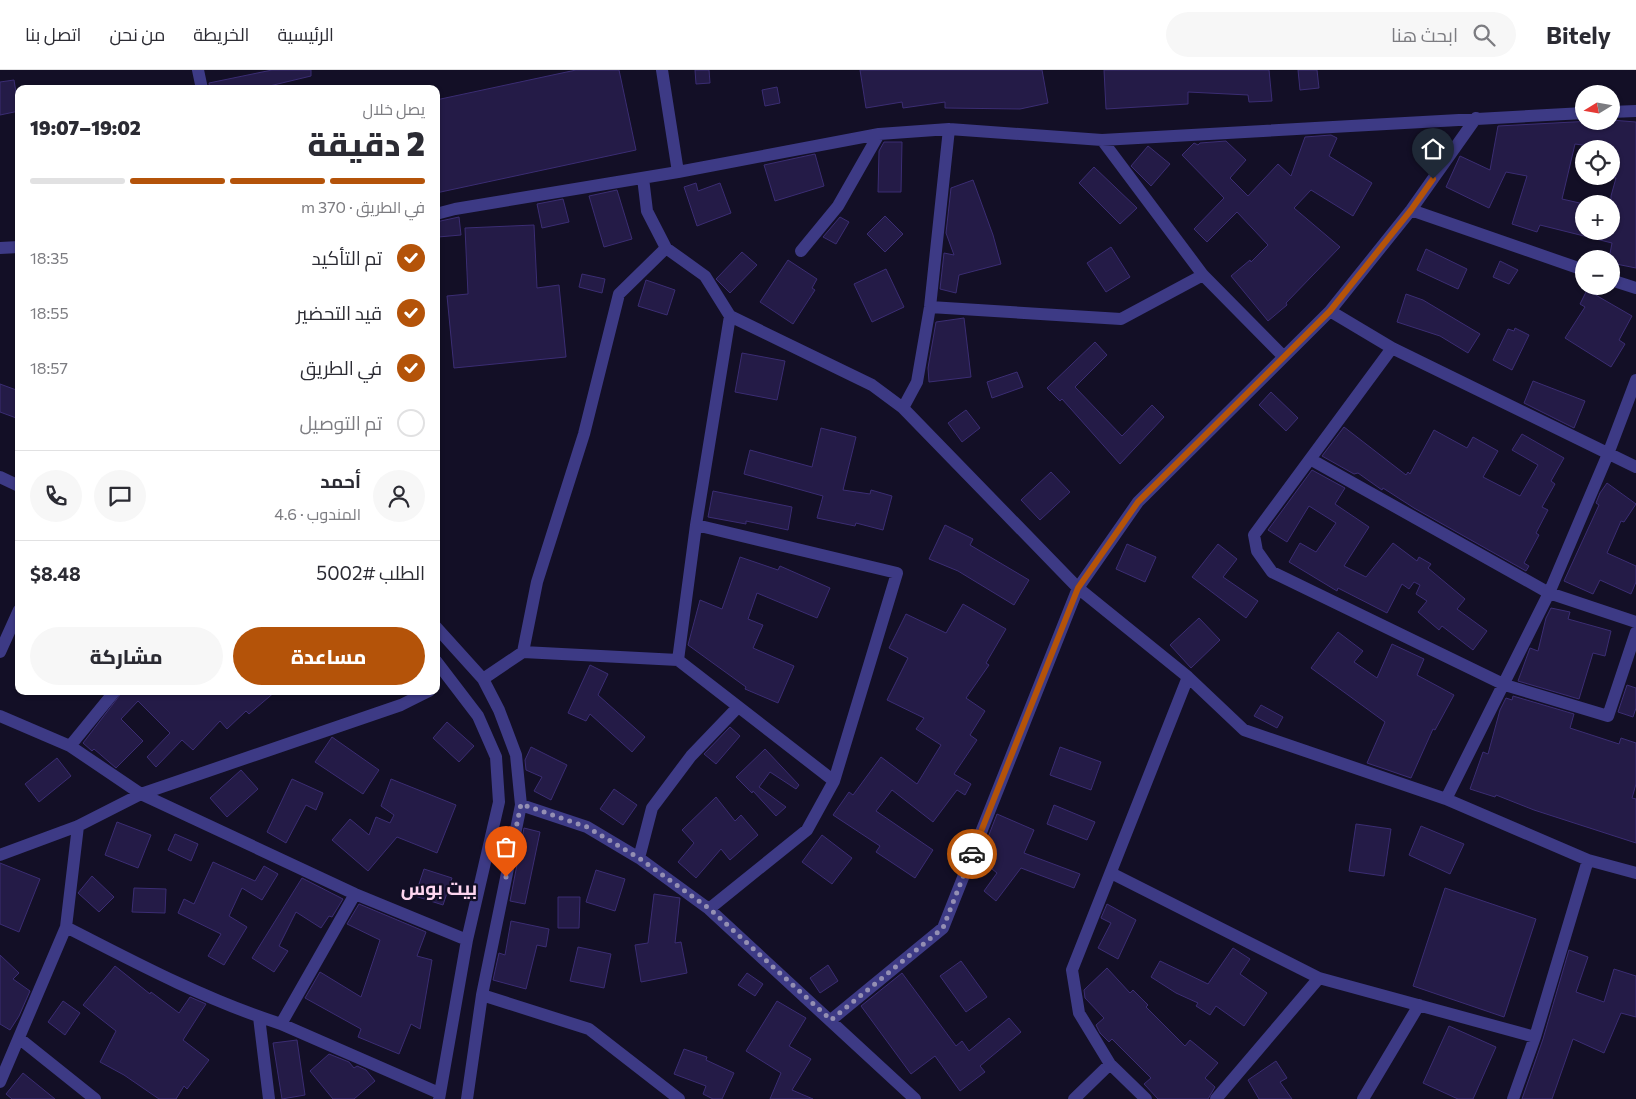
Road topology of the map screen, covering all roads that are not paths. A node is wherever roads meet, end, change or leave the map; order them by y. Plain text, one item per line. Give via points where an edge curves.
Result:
1 (198, 70) edge
2 (662, 70) edge
3 (201, 85) edge
4 (1636, 111) edge
5 (1620, 112) edge
6 (1575, 113) edge
7 (1476, 118) junction
8 (949, 129) junction
9 (879, 134) junction
10 (1102, 140) junction
11 (678, 172) junction
12 (643, 178) junction
13 (1411, 210) junction
14 (440, 213) edge
15 (15, 247) edge
16 (0, 248) edge
17 (666, 248) junction
18 (801, 251) dead end
19 (1575, 267) edge
20 (1203, 275) junction
21 (1620, 283) edge
22 (1636, 288) edge
23 (930, 307) junction
24 (1330, 311) junction
25 (730, 316) junction
26 (1392, 348) junction
27 (1283, 356) junction
28 (1636, 380) edge
29 (903, 408) junction
30 (1608, 454) junction
31 (1310, 459) junction
32 (1636, 467) edge
33 (0, 477) edge
34 (15, 484) edge
35 (696, 525) junction
36 (1078, 588) junction
37 (1549, 593) junction
38 (15, 619) edge
39 (1636, 622) edge
40 (440, 631) edge
41 (1636, 632) edge
42 (0, 652) edge
43 (523, 652) junction
44 (678, 660) junction
45 (440, 667) edge
46 (1188, 677) junction
47 (483, 679) junction
48 (449, 681) junction
49 (1505, 685) junction
50 (440, 686) edge
51 (112, 695) edge
52 (421, 695) edge
53 (737, 708) junction
54 (0, 716) edge
55 (70, 746) junction
56 (834, 781) junction
57 (141, 794) junction
58 (1446, 799) junction
59 (521, 804) junction
60 (78, 826) junction
61 (0, 855) edge
62 (639, 858) junction
63 (1588, 860) junction
64 (1111, 873) junction
65 (1636, 873) edge
66 (356, 894) junction
67 (710, 909) junction
68 (66, 927) junction
69 (467, 940) junction
70 (1319, 978) junction
71 (482, 995) junction
72 (1419, 1005) junction
73 (259, 1017) junction
74 (831, 1020) junction
75 (281, 1024) junction
76 (1535, 1037) junction
77 (20, 1039) junction
78 (1110, 1064) junction
79 (0, 1082) edge
80 (439, 1096) edge
81 (468, 1098) edge
82 (95, 1099) edge
83 (269, 1099) edge
84 (679, 1099) edge
85 (915, 1099) edge
86 (1074, 1099) edge
87 (1146, 1099) edge
88 (1216, 1099) edge
89 (1363, 1099) edge
90 (1513, 1099) edge

1 - 3 street
2 - 11 street
4 - 5 street
6 - 7 street
7 - 10 street
7 - 13 street
8 - 9 street
8 - 10 street
8 - 23 street
9 - 11 street
9 - 18 street via 838,206
10 - 20 street
11 - 12 street
12 - 14 street
12 - 17 street via 647,211
13 - 19 street
13 - 24 street
15 - 16 street
17 - 25 street via 705,276
17 - 43 street via 619,294 584,434 537,582
20 - 23 street via 1121,319
20 - 27 street
21 - 22 street
23 - 29 street via 917,382
24 - 26 street
24 - 27 street
25 - 29 street via 872,385
25 - 35 street
26 - 30 street
26 - 31 street
27 - 36 street via 1138,502
28 - 30 street
29 - 36 street
30 - 32 street
30 - 37 street
31 - 37 street
31 - 49 street via 1254,535 1257,551 1272,572
33 - 34 street
35 - 44 street
35 - 56 street via 897,573
36 - 46 street
36 - 74 street via 943,928
37 - 39 street
37 - 49 street
38 - 42 street
40 - 47 street
41 - 49 street via 1608,716
43 - 44 street
43 - 47 street
44 - 53 street
45 - 48 street
46 - 58 street via 1244,730
46 - 64 street
47 - 59 street via 516,755
48 - 50 street
48 - 69 street via 478,716 496,757 499,802
49 - 58 street
51 - 55 street
52 - 57 street via 401,705
53 - 56 street
53 - 62 street via 691,756 652,808
54 - 55 street
55 - 57 street
56 - 67 street via 807,830
57 - 60 street
57 - 66 street
58 - 63 street
59 - 62 street via 587,827
59 - 71 street
60 - 61 street
60 - 68 street
62 - 67 street
63 - 65 street
63 - 76 street
64 - 70 street
64 - 78 street via 1072,970 1079,1012
66 - 69 street
66 - 75 street
67 - 74 street
68 - 73 street via 156,973
68 - 77 street
69 - 80 street
70 - 72 street
70 - 88 street
71 - 81 street
71 - 84 street via 589,1029
72 - 76 street
72 - 89 street
73 - 75 street
73 - 83 street
74 - 85 street
75 - 80 street
76 - 90 street
77 - 79 street
77 - 82 street
78 - 86 street
78 - 87 street

